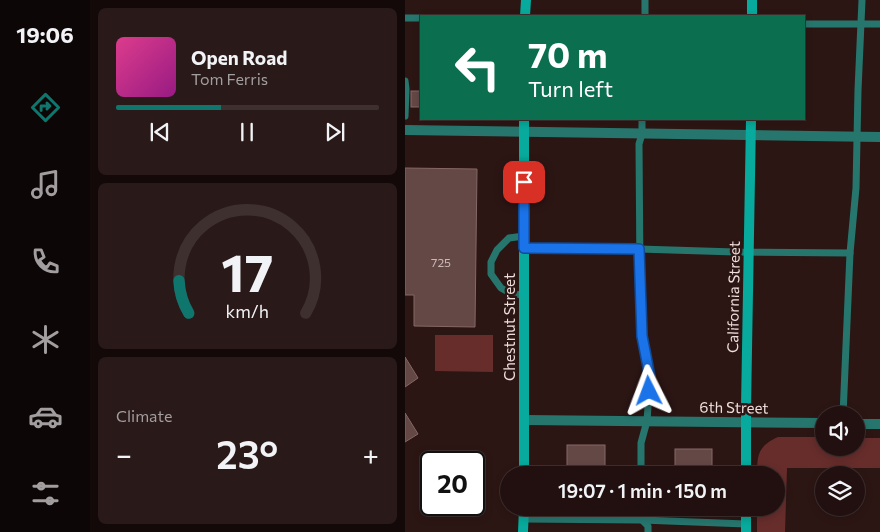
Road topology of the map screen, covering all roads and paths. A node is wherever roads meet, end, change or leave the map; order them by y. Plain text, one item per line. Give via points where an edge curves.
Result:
1 (526, 0) edge
2 (645, 0) edge
3 (752, 0) edge
4 (862, 0) edge
5 (525, 15) edge
6 (645, 15) edge
7 (752, 15) edge
8 (405, 18) edge
9 (420, 18) edge
10 (805, 24) edge
11 (861, 24) junction
12 (880, 24) edge
13 (405, 81) edge
14 (405, 116) edge
15 (524, 120) edge
16 (642, 120) edge
17 (751, 120) edge
18 (405, 130) edge
19 (523, 132) junction
20 (642, 134) junction
21 (751, 136) junction
22 (857, 137) junction
23 (880, 137) edge
24 (524, 236) junction
25 (524, 248) junction
26 (639, 249) junction
27 (748, 252) junction
28 (849, 253) junction
29 (524, 295) junction
30 (843, 406) edge
31 (525, 420) junction
32 (647, 421) junction
33 (745, 422) junction
34 (815, 423) edge
35 (865, 424) edge
36 (880, 424) edge
37 (524, 466) edge
38 (641, 466) edge
39 (746, 466) edge
40 (642, 516) edge
41 (524, 519) joint
42 (642, 520) junction
43 (746, 528) edge
44 (523, 532) edge
45 (648, 532) edge

1 - 5 street
2 - 6 lane
3 - 7 street
4 - 11 lane
8 - 9 lane
10 - 11 lane
11 - 12 lane
11 - 22 lane
13 - 14 lane
15 - 19 street, Chestnut Street
16 - 20 lane
17 - 21 street, California Street
18 - 19 street
19 - 20 street
19 - 24 street, Chestnut Street
20 - 21 street
20 - 26 lane via 639,144
21 - 22 street
21 - 27 street, California Street
22 - 23 street
22 - 28 lane via 856,188
24 - 25 street, Chestnut Street
24 - 29 lane via 509,238 491,262 491,274 501,288 512,294
25 - 26 lane
25 - 29 street, Chestnut Street
26 - 27 lane
26 - 32 lane via 642,336 650,377
27 - 28 lane
27 - 33 street, California Street
28 - 30 lane
29 - 31 street, Chestnut Street
31 - 32 street, 6th Street
31 - 37 street, Chestnut Street
32 - 33 street, 6th Street
32 - 38 lane via 641,443
33 - 34 street, 6th Street
33 - 39 street, California Street
35 - 36 street
40 - 42 lane
41 - 42 lane
41 - 44 street
42 - 43 lane
42 - 45 lane via 648,526

